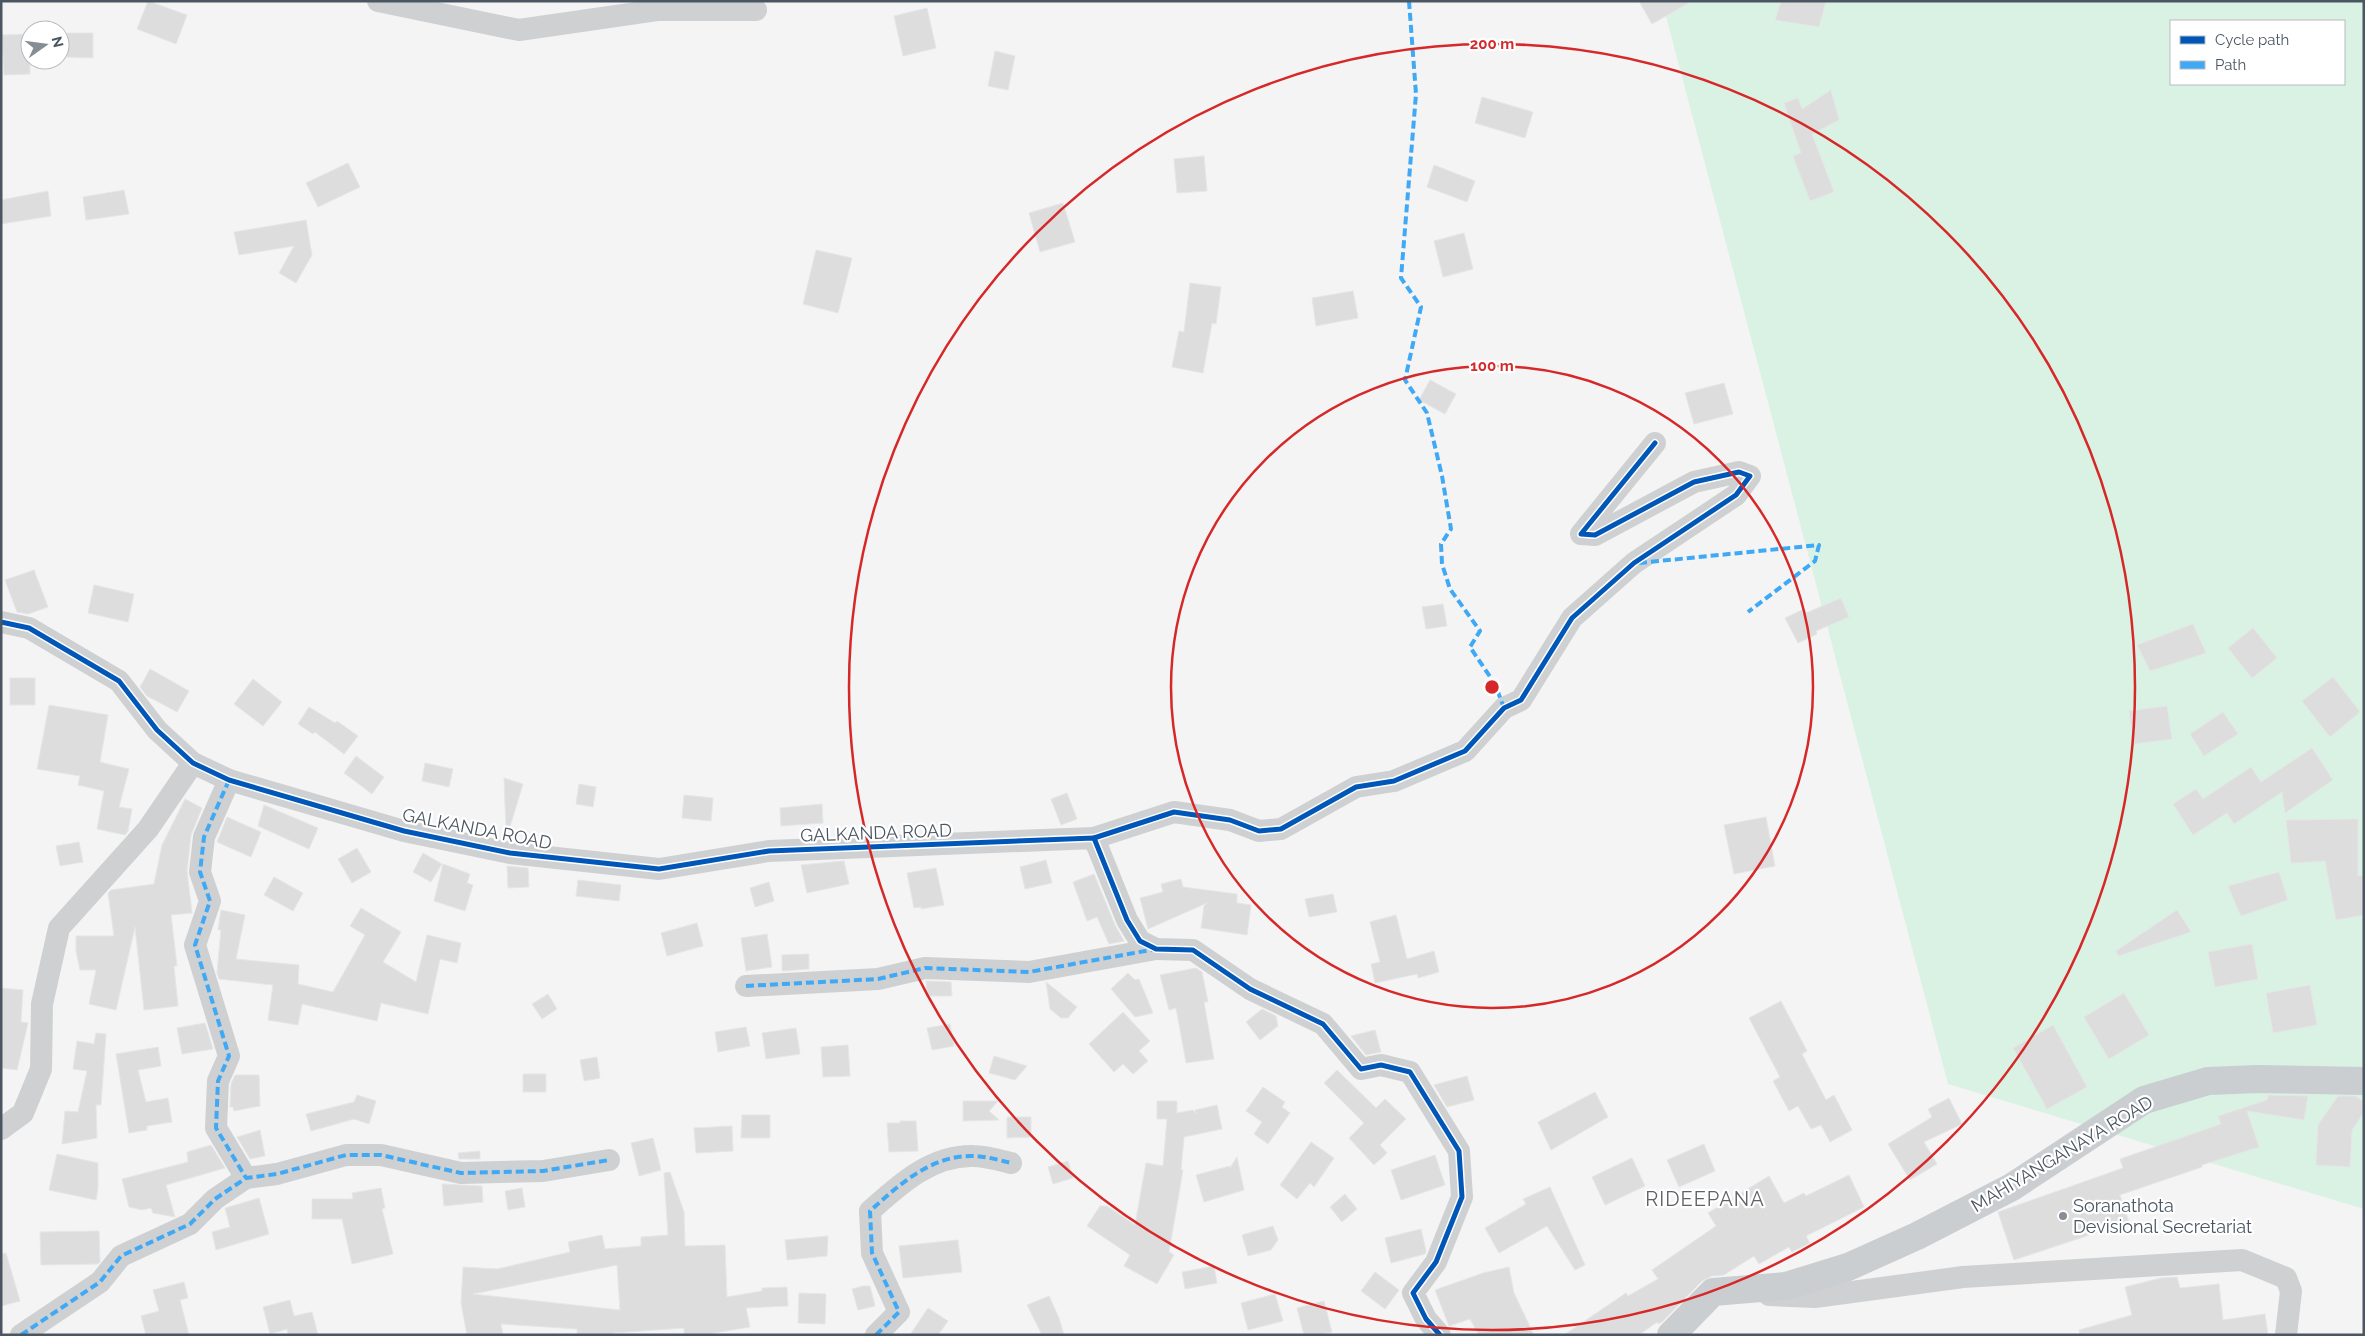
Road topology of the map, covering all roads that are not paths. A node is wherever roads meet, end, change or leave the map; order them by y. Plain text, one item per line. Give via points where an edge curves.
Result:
1 (378, 1) edge
2 (654, 6) edge
3 (756, 10) dead end
4 (1655, 443) dead end
5 (1, 622) edge
6 (192, 763) junction
7 (229, 780) junction
8 (1094, 838) junction
9 (1156, 950) junction
10 (746, 986) dead end
11 (2364, 1081) edge
12 (1, 1129) edge
13 (610, 1160) dead end
14 (1011, 1163) dead end
15 (246, 1178) junction
16 (1713, 1292) junction
17 (21, 1335) edge
18 (876, 1335) edge
19 (1440, 1335) edge
20 (1671, 1335) edge
21 (2286, 1335) edge

1 - 2 street via 519,30
2 - 3 street
4 - 8 street, GALKANDA ROAD via 1581,534 1595,535 1694,482 1739,472 1750,476 1736,494 1634,563 1572,618 1521,700 1504,708 1465,750 1394,781 1356,786 1281,829 1259,832 1230,820 1174,812
5 - 6 street, GALKANDA ROAD via 29,628 119,681 157,730
6 - 7 street, GALKANDA ROAD
6 - 12 street via 148,829 59,928 42,1004 41,1069 23,1112
7 - 8 street, GALKANDA ROAD via 404,831 510,853 659,869 769,851
7 - 15 street via 204,837 200,872 210,901 195,944 229,1056 218,1081 216,1128
8 - 9 street via 1127,920 1140,941
9 - 10 street via 1030,972 925,968 878,979
9 - 19 street via 1192,950 1250,989 1323,1024 1361,1069 1381,1064 1410,1072 1459,1151 1462,1197 1436,1262 1413,1293 1426,1319
11 - 16 main road, MAHIYANGANAYA ROAD via 2208,1081 2144,1100 2012,1187 1848,1267 1786,1286
13 - 15 street via 543,1172 462,1173 381,1155 346,1155 278,1174
14 - 18 street via 973,1156 944,1160 906,1178 870,1211 872,1253 899,1312
15 - 17 street via 215,1200 190,1224 121,1256 100,1282
16 - 20 main road
16 - 21 street via 1814,1298 1963,1277 2242,1260 2286,1278 2291,1291

